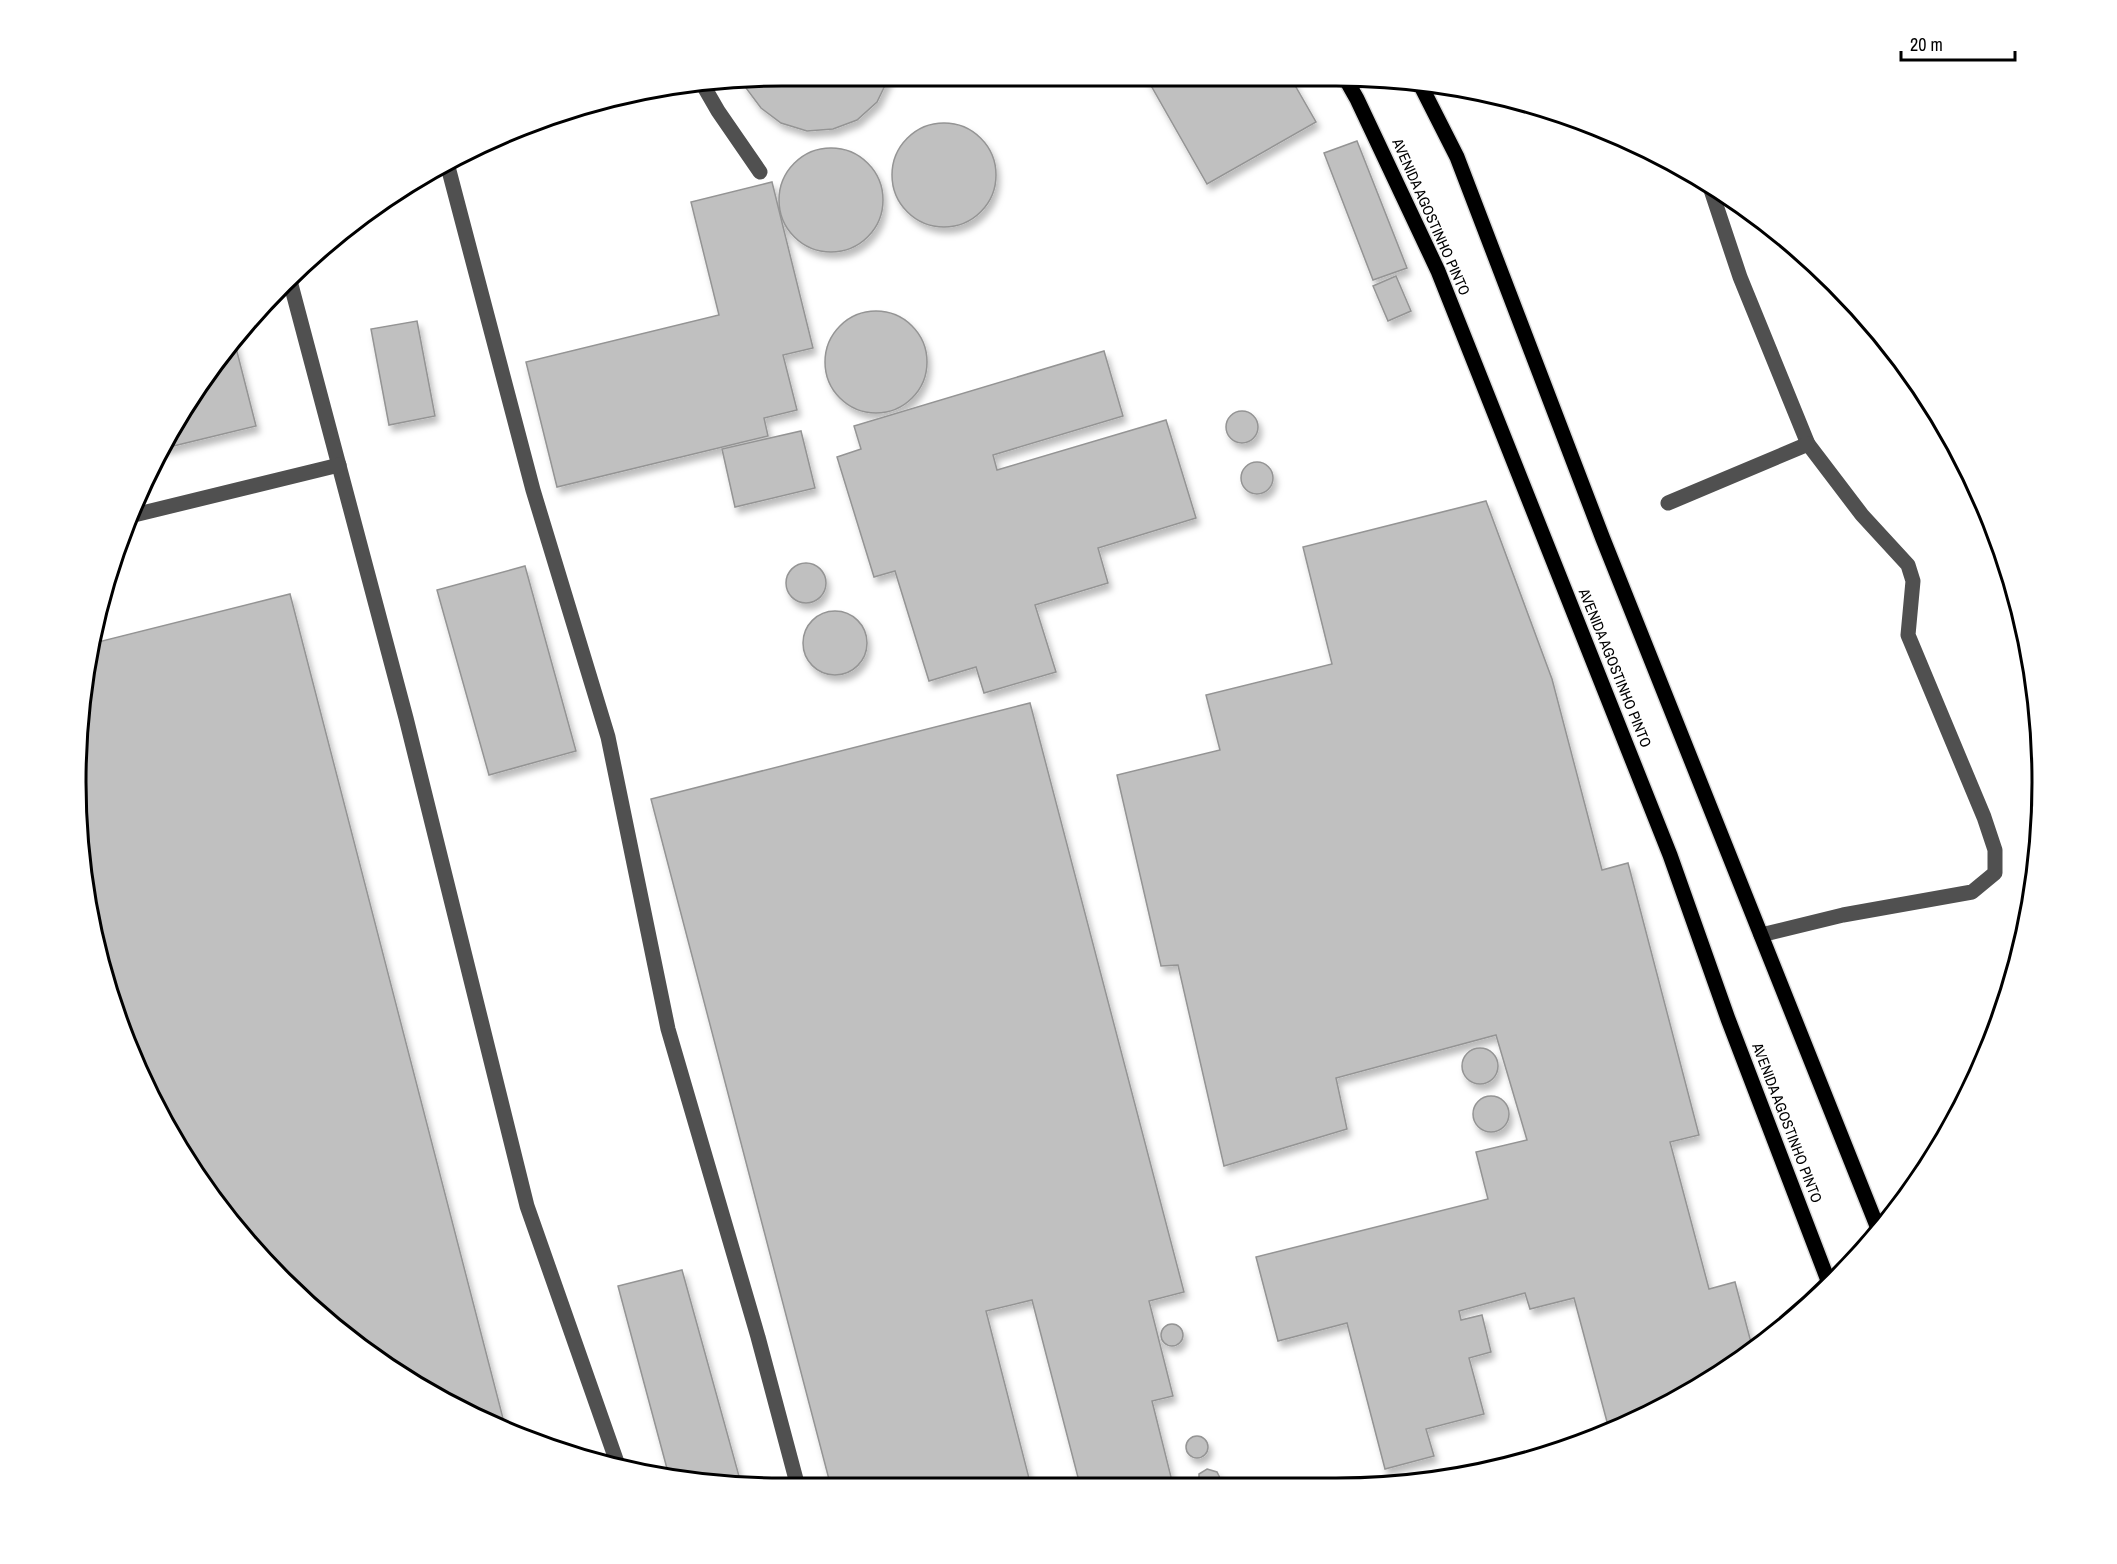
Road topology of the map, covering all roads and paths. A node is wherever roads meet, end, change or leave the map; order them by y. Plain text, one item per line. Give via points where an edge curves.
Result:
1 (1350, 86) edge
2 (706, 90) edge
3 (1423, 91) edge
4 (449, 171) edge
5 (760, 171) dead end
6 (1713, 197) edge
7 (292, 288) edge
8 (1808, 444) junction
9 (339, 465) junction
10 (1668, 503) dead end
11 (140, 514) edge
12 (1761, 935) junction
13 (1875, 1221) edge
14 (1826, 1275) edge
15 (616, 1458) edge
16 (796, 1478) edge

1 - 14 main road, AVENIDA AGOSTINHO PINTO via 1442,282 1670,855
2 - 5 lane
3 - 12 main road via 1457,156 1603,539
4 - 16 lane via 533,490 608,737 668,1029
6 - 8 lane via 1740,277
7 - 9 lane
8 - 10 lane
8 - 12 lane via 1862,515 1908,565 1913,581 1908,635 1984,817 1995,850 1995,873 1972,892 1843,915
9 - 11 lane
9 - 15 lane via 527,1206
12 - 13 main road

